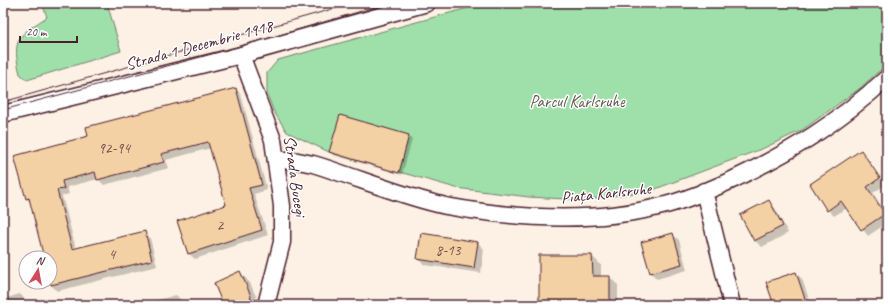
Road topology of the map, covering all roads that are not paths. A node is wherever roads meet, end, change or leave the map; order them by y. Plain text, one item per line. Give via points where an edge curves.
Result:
1 (427, 3) edge
2 (241, 55) junction
3 (887, 78) edge
4 (3, 114) edge
5 (276, 160) junction
6 (704, 191) junction
7 (266, 305) edge
8 (732, 305) edge

1 - 2 street, Strada 1 Decembrie 1918
2 - 4 street, Strada 1 Decembrie 1918
2 - 5 street, Strada Bucegi via 273,140
3 - 6 street, Piața Karlsruhe via 837,120 808,140 760,167
5 - 6 street, Piața Karlsruhe via 313,164 445,205 539,218 593,217 632,212 663,206
5 - 7 street, Strada Bucegi via 283,233
6 - 8 street

